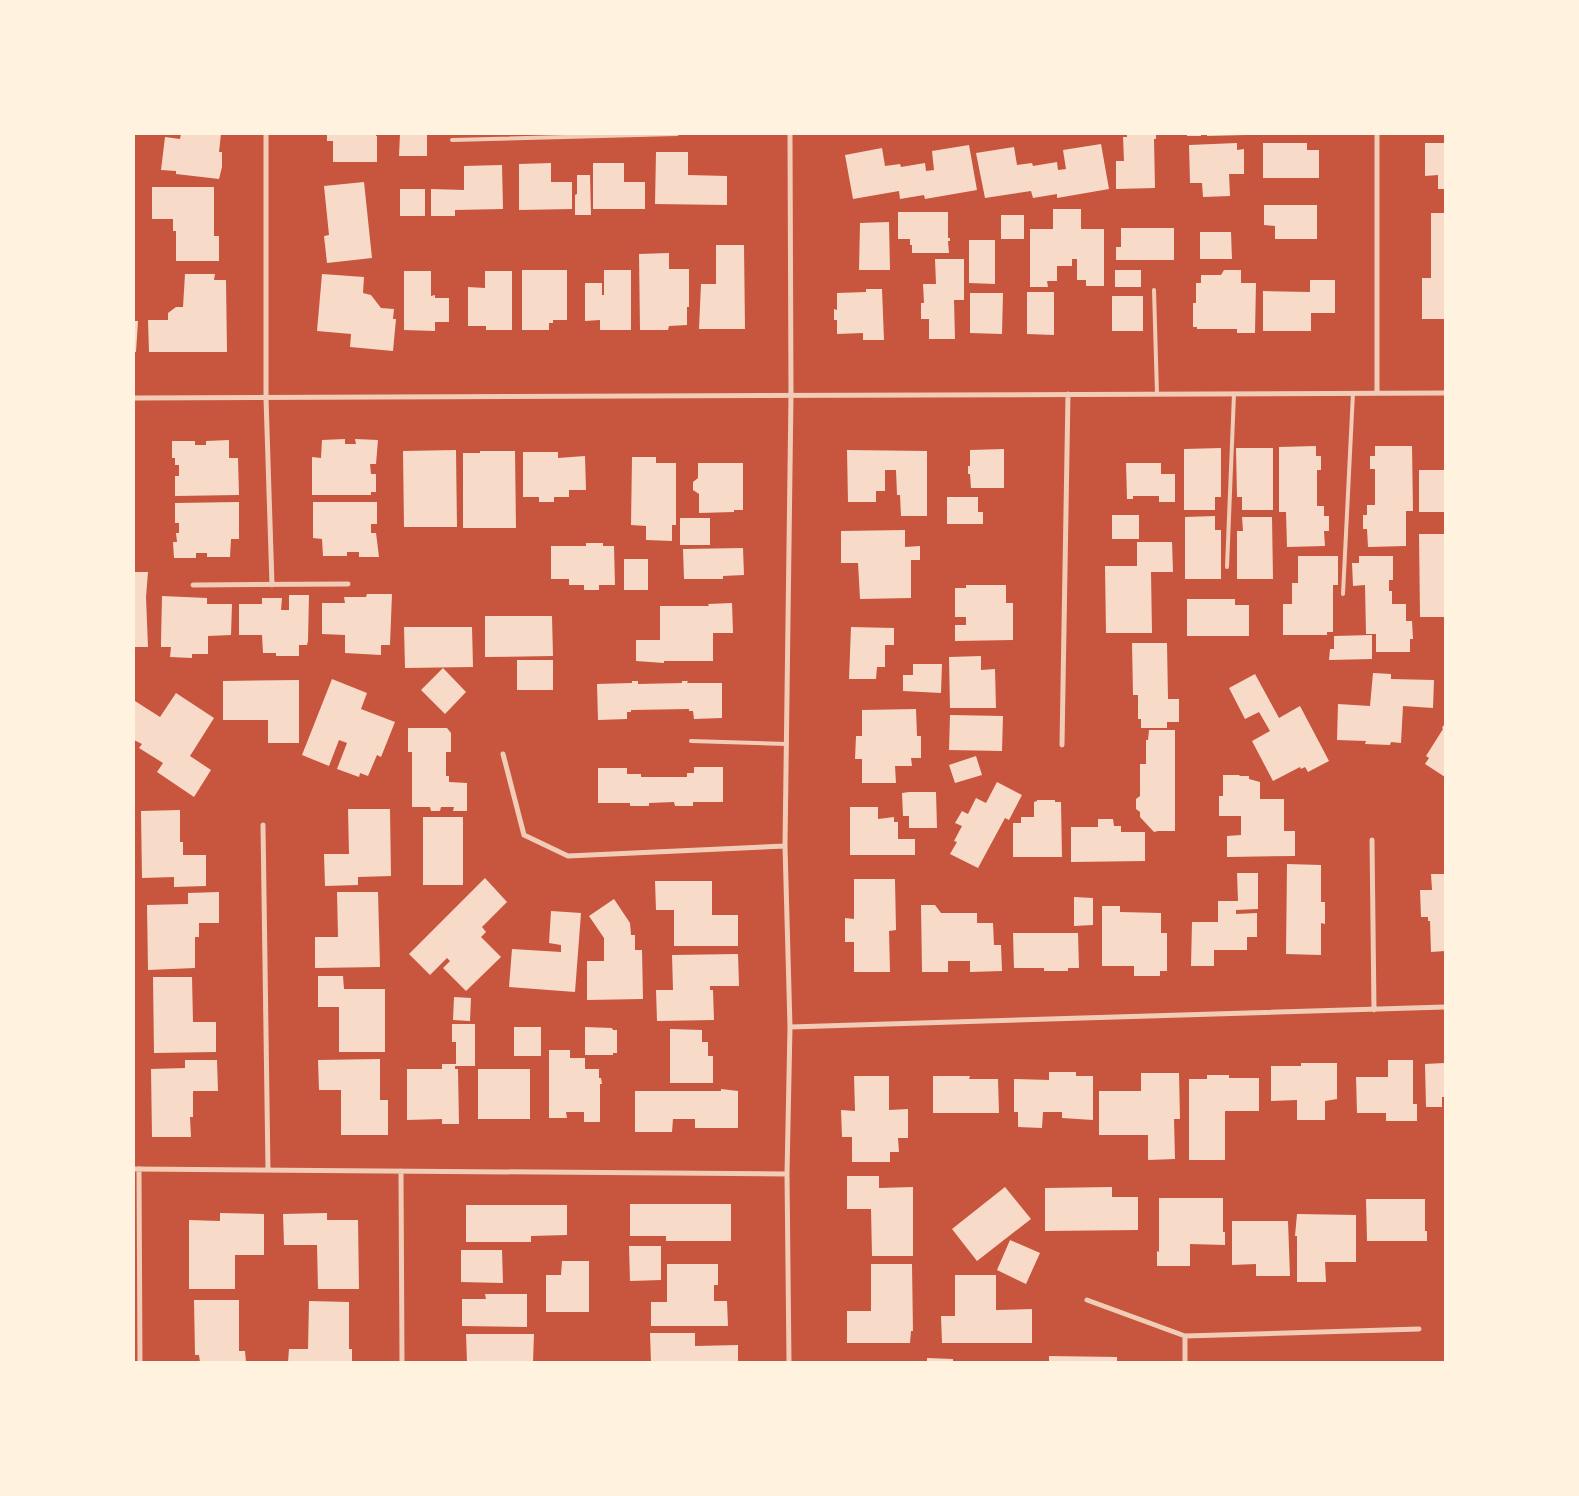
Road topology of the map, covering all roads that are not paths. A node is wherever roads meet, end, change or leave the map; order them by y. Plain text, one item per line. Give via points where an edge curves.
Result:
1 (266, 134) edge
2 (677, 134) edge
3 (790, 134) edge
4 (1377, 134) edge
5 (452, 140) dead end
6 (1154, 290) dead end
7 (1353, 393) junction
8 (1377, 393) junction
9 (1445, 393) edge
10 (1068, 394) junction
11 (1157, 394) junction
12 (1234, 394) junction
13 (791, 395) junction
14 (134, 398) edge
15 (266, 398) junction
16 (1227, 567) dead end
17 (348, 584) dead end
18 (193, 585) dead end
19 (272, 585) junction
20 (1343, 594) dead end
21 (691, 742) dead end
22 (787, 744) junction
23 (1062, 745) dead end
24 (503, 754) dead end
25 (263, 825) dead end
26 (1372, 840) dead end
27 (786, 846) junction
28 (1445, 1007) edge
29 (1374, 1010) junction
30 (790, 1027) junction
31 (136, 1168) edge
32 (268, 1170) junction
33 (401, 1171) junction
34 (787, 1174) junction
35 (1087, 1300) dead end
36 (1419, 1328) dead end
37 (1185, 1336) junction
38 (140, 1362) edge
39 (402, 1362) edge
40 (789, 1362) edge
41 (1185, 1362) edge

1 - 15 street
2 - 5 lane
3 - 13 street
4 - 8 street
6 - 11 lane
7 - 8 street
7 - 12 street
7 - 20 lane
8 - 9 street
10 - 11 street
10 - 13 street
10 - 23 street
11 - 12 street
12 - 16 lane
13 - 15 street
13 - 22 street
14 - 15 street
15 - 19 street
17 - 19 street
18 - 19 street
21 - 22 lane
22 - 27 street
24 - 27 street via 524,835 568,856
25 - 32 street
26 - 29 street
27 - 30 street
28 - 29 street
29 - 30 street
30 - 34 street
31 - 32 street
31 - 38 street
32 - 33 street
33 - 34 street
33 - 39 street
34 - 40 street
35 - 37 street
36 - 37 street
37 - 41 street

